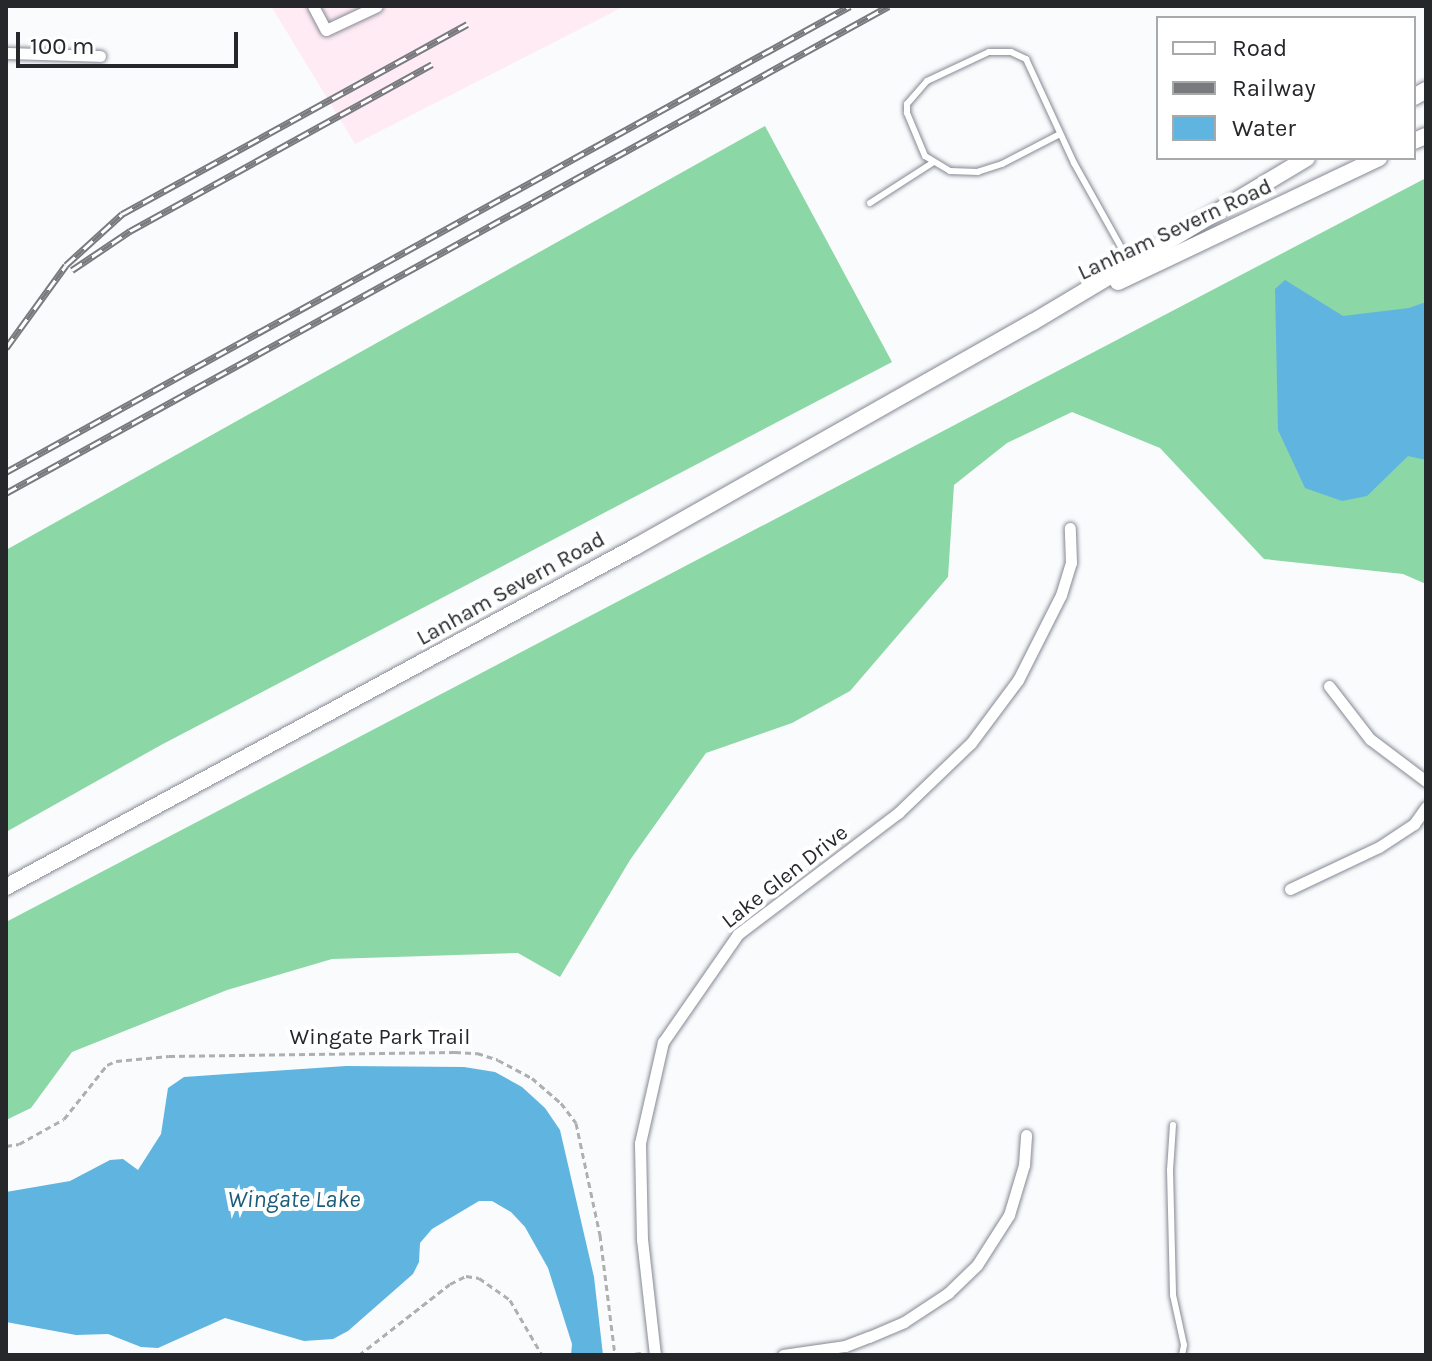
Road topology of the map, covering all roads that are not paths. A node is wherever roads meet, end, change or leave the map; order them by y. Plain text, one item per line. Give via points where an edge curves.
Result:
1 (313, 6) edge
2 (377, 6) edge
3 (6, 53) edge
4 (100, 56) dead end
5 (1060, 134) junction
6 (1304, 160) edge
7 (1375, 160) edge
8 (932, 163) junction
9 (870, 203) dead end
10 (1130, 263) junction
11 (1033, 322) junction
12 (1070, 528) dead end
13 (1329, 686) dead end
14 (1426, 781) edge
15 (1426, 807) edge
16 (6, 887) edge
17 (1290, 889) dead end
18 (1173, 1125) dead end
19 (1026, 1135) dead end
20 (655, 1355) edge
21 (783, 1355) edge
22 (1182, 1355) edge

1 - 2 street via 326,30
3 - 4 street
5 - 8 lane via 978,172 950,171
5 - 8 lane via 1026,59 1011,52 989,52 927,81 907,104 919,144
5 - 10 lane
6 - 10 main road, Lanham Severn Road
7 - 11 main road, Lanham Severn Road
8 - 9 lane
10 - 11 main road, Lanham Severn Road
11 - 16 main road, Lanham Severn Road via 635,547
12 - 20 street, Lake Glen Drive via 1071,563 1061,595 1018,680 971,743 898,813 738,934 663,1042 640,1143 642,1240
13 - 14 street via 1370,739
15 - 17 street via 1414,824 1379,847
18 - 22 lane via 1173,1295
19 - 21 street via 1019,1188 1009,1215 964,1279 917,1315 869,1337

